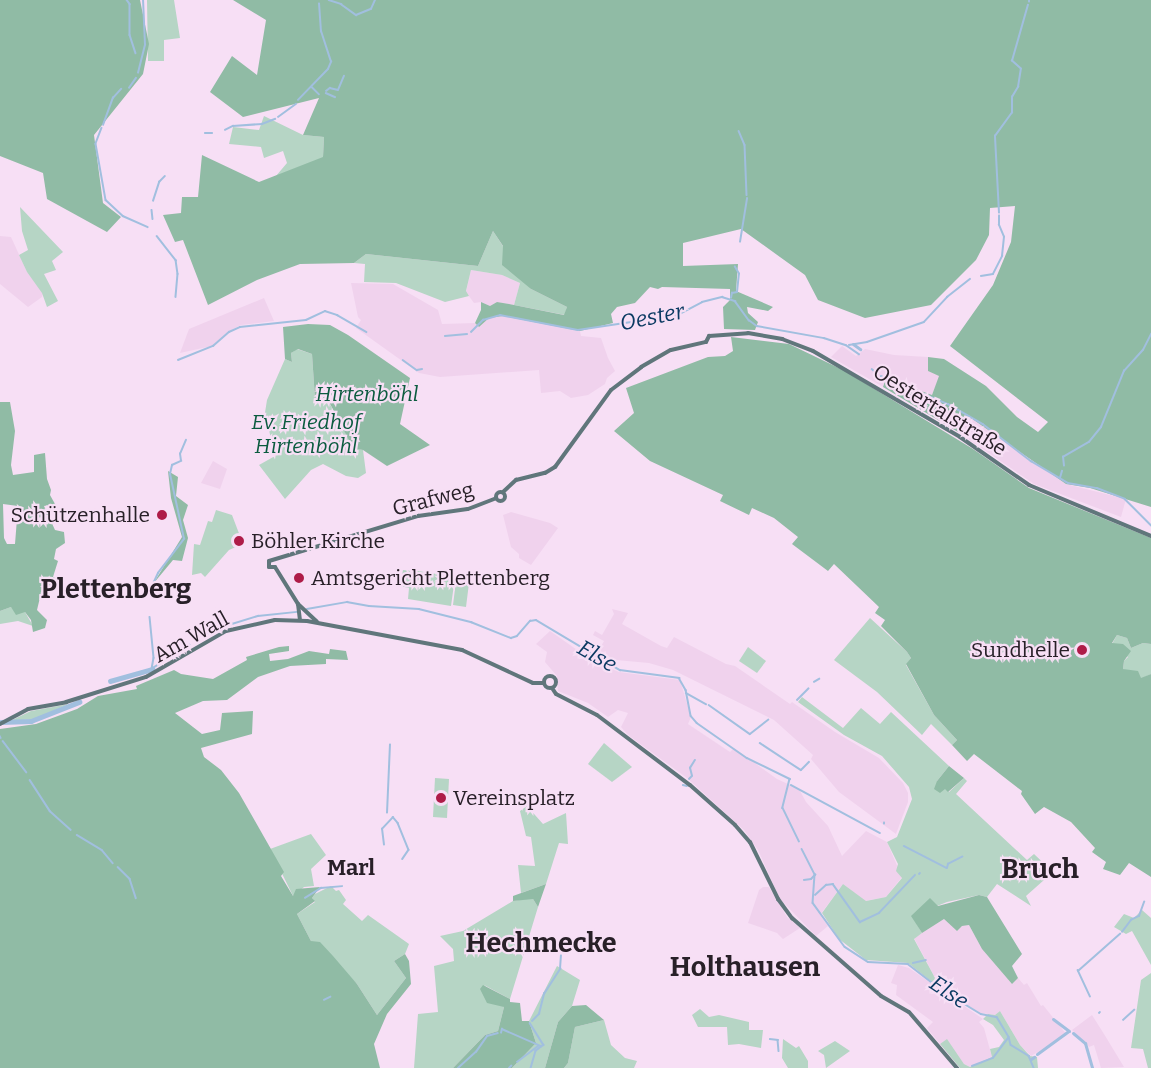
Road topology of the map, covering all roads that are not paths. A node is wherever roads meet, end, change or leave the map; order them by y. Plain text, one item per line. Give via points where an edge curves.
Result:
1 (556, 466) joint
2 (1151, 536) edge
3 (298, 604) junction
4 (303, 610) junction
5 (300, 620) junction
6 (318, 623) junction
7 (544, 683) junction
8 (552, 688) junction
9 (0, 724) edge
10 (957, 1068) edge

1 - 2 main road, Oestertalstraße via 617,384 665,353 706,342 709,336 758,334 797,344 884,390 1029,485
1 - 3 main road, Grafweg via 516,480 497,493 496,498 462,510 418,516 275,561
3 - 4 main road
3 - 5 main road
4 - 5 main road
4 - 6 main road
5 - 6 main road, Am Wall
5 - 9 main road, Am Wall via 262,621 226,631 155,674 66,702 28,709
6 - 7 main road, Am Wall via 462,650 533,683
7 - 8 main road
7 - 8 main road via 548,677 554,677 556,683
8 - 10 main road via 556,694 604,720 690,785 735,825 751,844 792,918 864,982 909,1012

